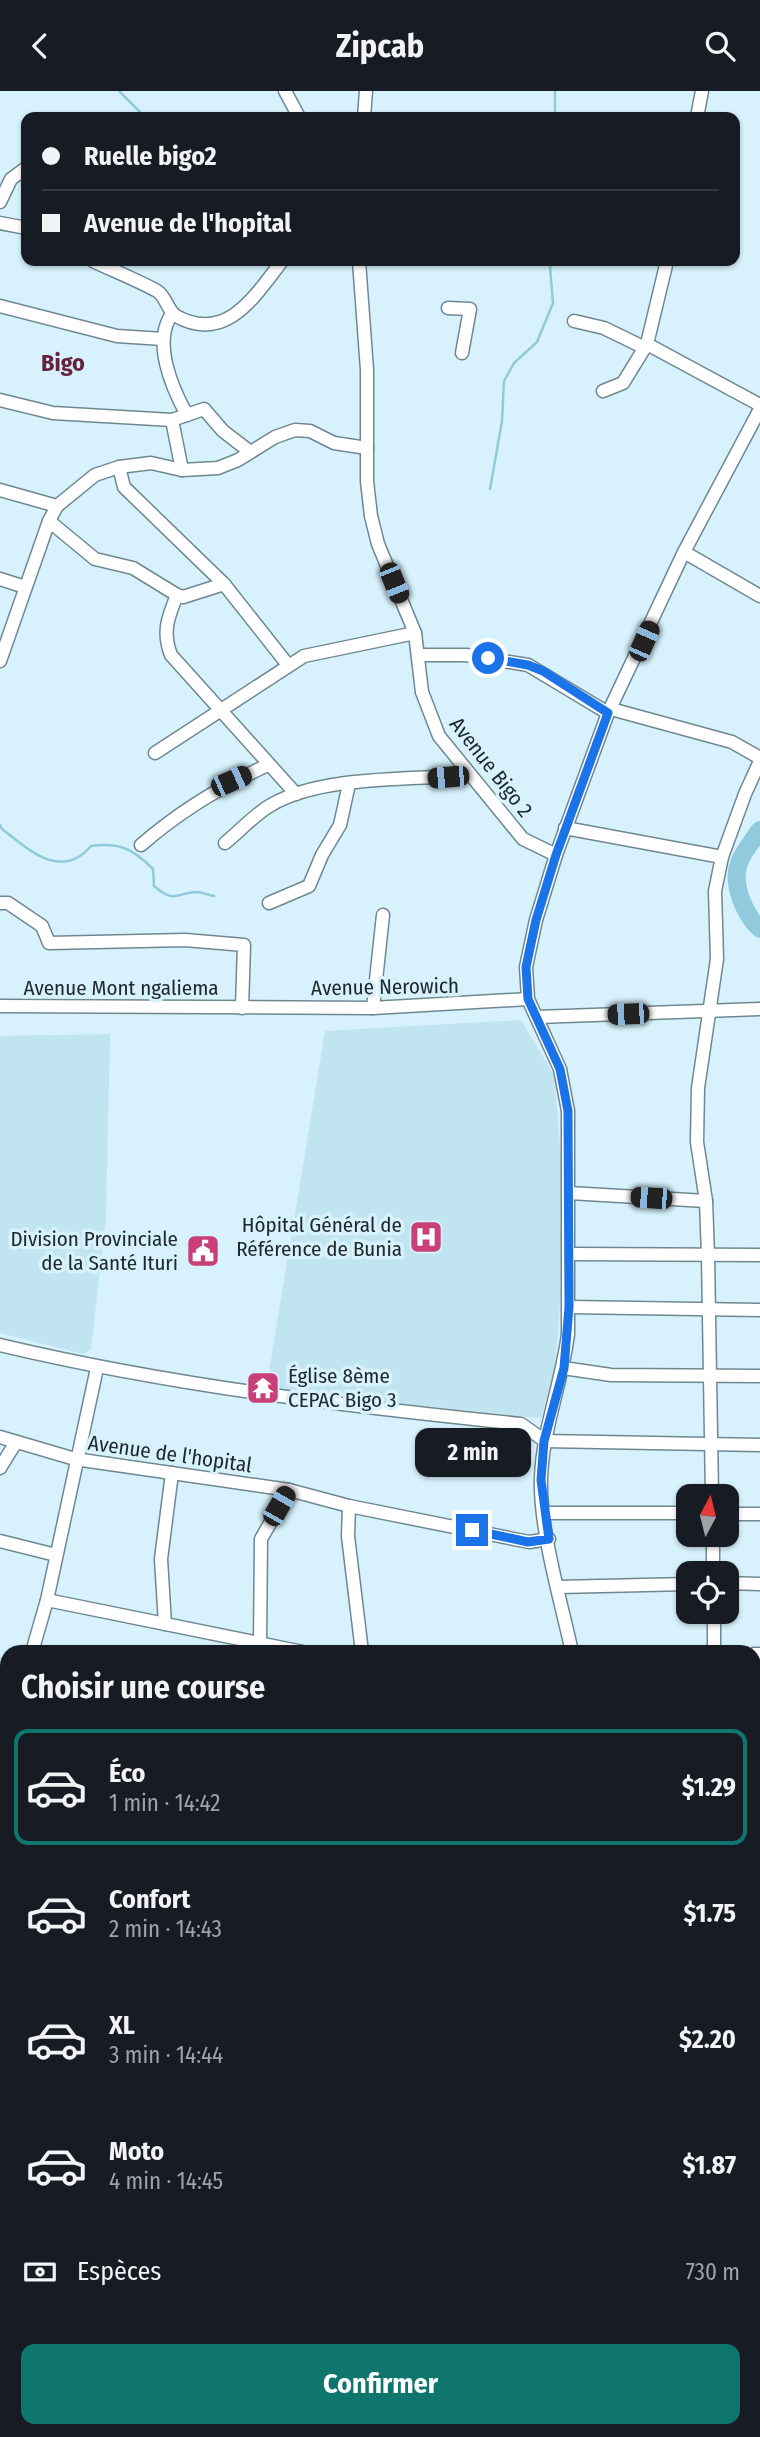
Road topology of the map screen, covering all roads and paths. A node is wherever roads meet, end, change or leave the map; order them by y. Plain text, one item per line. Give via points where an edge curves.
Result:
1 (285, 91) edge
2 (366, 91) edge
3 (702, 91) edge
4 (296, 112) edge
5 (364, 112) edge
6 (698, 112) edge
7 (21, 172) edge
8 (0, 202) edge
9 (0, 223) edge
10 (21, 227) edge
11 (104, 266) edge
12 (278, 266) edge
13 (359, 266) edge
14 (666, 266) edge
15 (0, 306) edge
16 (448, 308) dead end
17 (172, 314) junction
18 (574, 321) dead end
19 (163, 339) junction
20 (646, 346) junction
21 (462, 353) dead end
22 (603, 391) dead end
23 (0, 400) edge
24 (760, 407) edge
25 (187, 415) junction
26 (172, 420) junction
27 (757, 424) edge
28 (367, 448) junction
29 (248, 451) junction
30 (119, 467) junction
31 (182, 470) junction
32 (0, 491) edge
33 (57, 506) junction
34 (49, 521) junction
35 (684, 552) junction
36 (0, 579) edge
37 (224, 584) junction
38 (25, 587) junction
39 (177, 595) junction
40 (760, 596) edge
41 (415, 633) junction
42 (419, 656) junction
43 (0, 661) edge
44 (288, 665) junction
45 (220, 710) junction
46 (610, 711) junction
47 (155, 753) dead end
48 (760, 760) edge
49 (268, 765) junction
50 (470, 775) junction
51 (349, 784) junction
52 (296, 794) junction
53 (565, 828) junction
54 (225, 843) dead end
55 (141, 845) dead end
56 (556, 855) junction
57 (722, 857) junction
58 (0, 903) edge
59 (270, 903) dead end
60 (383, 915) dead end
61 (528, 999) junction
62 (0, 1006) edge
63 (242, 1008) junction
64 (373, 1008) junction
65 (760, 1009) edge
66 (708, 1012) junction
67 (537, 1017) junction
68 (569, 1193) junction
69 (706, 1201) junction
70 (570, 1254) junction
71 (708, 1255) junction
72 (760, 1255) edge
73 (569, 1307) junction
74 (710, 1309) junction
75 (760, 1310) edge
76 (0, 1345) edge
77 (97, 1368) junction
78 (564, 1368) junction
79 (709, 1375) junction
80 (760, 1376) edge
81 (0, 1437) edge
82 (544, 1441) junction
83 (16, 1442) junction
84 (711, 1444) junction
85 (760, 1445) edge
86 (75, 1459) junction
87 (0, 1468) edge
88 (172, 1473) junction
89 (712, 1484) edge
90 (289, 1490) junction
91 (349, 1506) junction
92 (544, 1513) junction
93 (676, 1513) edge
94 (739, 1514) edge
95 (760, 1514) edge
96 (549, 1539) junction
97 (0, 1541) edge
98 (55, 1555) junction
99 (739, 1583) edge
100 (676, 1584) edge
101 (760, 1584) edge
102 (558, 1587) junction
103 (47, 1600) junction
104 (165, 1624) junction
105 (714, 1624) edge
106 (34, 1645) edge
107 (259, 1645) edge
108 (268, 1645) edge
109 (361, 1645) edge
110 (570, 1645) edge
111 (714, 1645) edge

1 - 4 street
2 - 5 street
3 - 6 street
7 - 8 street via 11,179
9 - 10 street
11 - 17 street via 160,292
12 - 17 street via 250,301 220,324 196,325
13 - 28 street, Avenue Bigo 2
14 - 20 street
15 - 19 street via 117,336
16 - 21 street via 470,309
17 - 19 street
18 - 20 street
19 - 25 street via 174,391
20 - 22 street via 623,383
20 - 24 street
23 - 26 street via 53,413
24 - 27 street
25 - 26 street
25 - 29 street via 204,409
26 - 31 street
27 - 35 street
28 - 29 street via 295,430
28 - 41 street, Avenue Bigo 2 via 367,481 378,544
29 - 31 street via 218,468
30 - 31 street via 151,463
30 - 33 street via 94,475
30 - 37 street via 124,487
32 - 33 street
33 - 34 street
34 - 38 street
34 - 39 street via 95,559 133,568
35 - 40 street
35 - 46 street
36 - 38 street
37 - 39 street
37 - 44 street
38 - 43 street
39 - 45 street via 166,622 171,655
41 - 42 street, Avenue Bigo 2
41 - 44 street via 304,656
42 - 46 street via 466,655 528,665
42 - 50 street, Avenue Bigo 2 via 422,692 431,721
44 - 45 street
45 - 47 street
45 - 49 street
46 - 48 street via 733,741
46 - 53 street
48 - 57 street
49 - 52 street
49 - 55 street via 231,781 170,819
50 - 51 street
50 - 56 street, Avenue Bigo 2 via 523,839
51 - 52 street
51 - 59 street via 340,825 309,886
52 - 54 street via 271,805
53 - 56 street
53 - 57 street
56 - 61 street via 526,967
57 - 66 street via 715,891 717,959
58 - 63 street via 8,903 42,926 49,943 185,940 244,945
60 - 64 street
61 - 64 street, Avenue Nerowich
61 - 67 street
62 - 63 street, Avenue Mont ngaliema
63 - 64 street, Avenue Nerowich
65 - 66 street
66 - 67 street
66 - 69 street via 698,1088 697,1142
67 - 68 street via 560,1069 568,1111
68 - 69 street
68 - 70 street
69 - 71 street
70 - 71 street
70 - 73 street
71 - 72 street
71 - 74 street
73 - 74 street
73 - 78 street
74 - 75 street
74 - 79 street
76 - 77 street
77 - 82 street via 293,1400 521,1425
77 - 86 street
78 - 79 street via 611,1375
78 - 82 street
79 - 80 street
79 - 84 street
81 - 83 street, Avenue de l'hopital
82 - 84 street
82 - 92 street
83 - 86 street, Avenue de l'hopital
83 - 87 street
84 - 85 street
84 - 89 street
86 - 88 street, Avenue de l'hopital
86 - 98 street
88 - 90 street, Avenue de l'hopital
88 - 104 street via 161,1559
90 - 91 street, Avenue de l'hopital
90 - 108 street via 261,1539
91 - 96 street, Avenue de l'hopital via 528,1542
91 - 109 street via 348,1536
92 - 93 street
92 - 96 street
94 - 95 street
96 - 102 street
97 - 98 street
98 - 103 street
99 - 101 street
100 - 102 street
102 - 110 street
103 - 104 street
103 - 106 street
104 - 107 street
105 - 111 street

